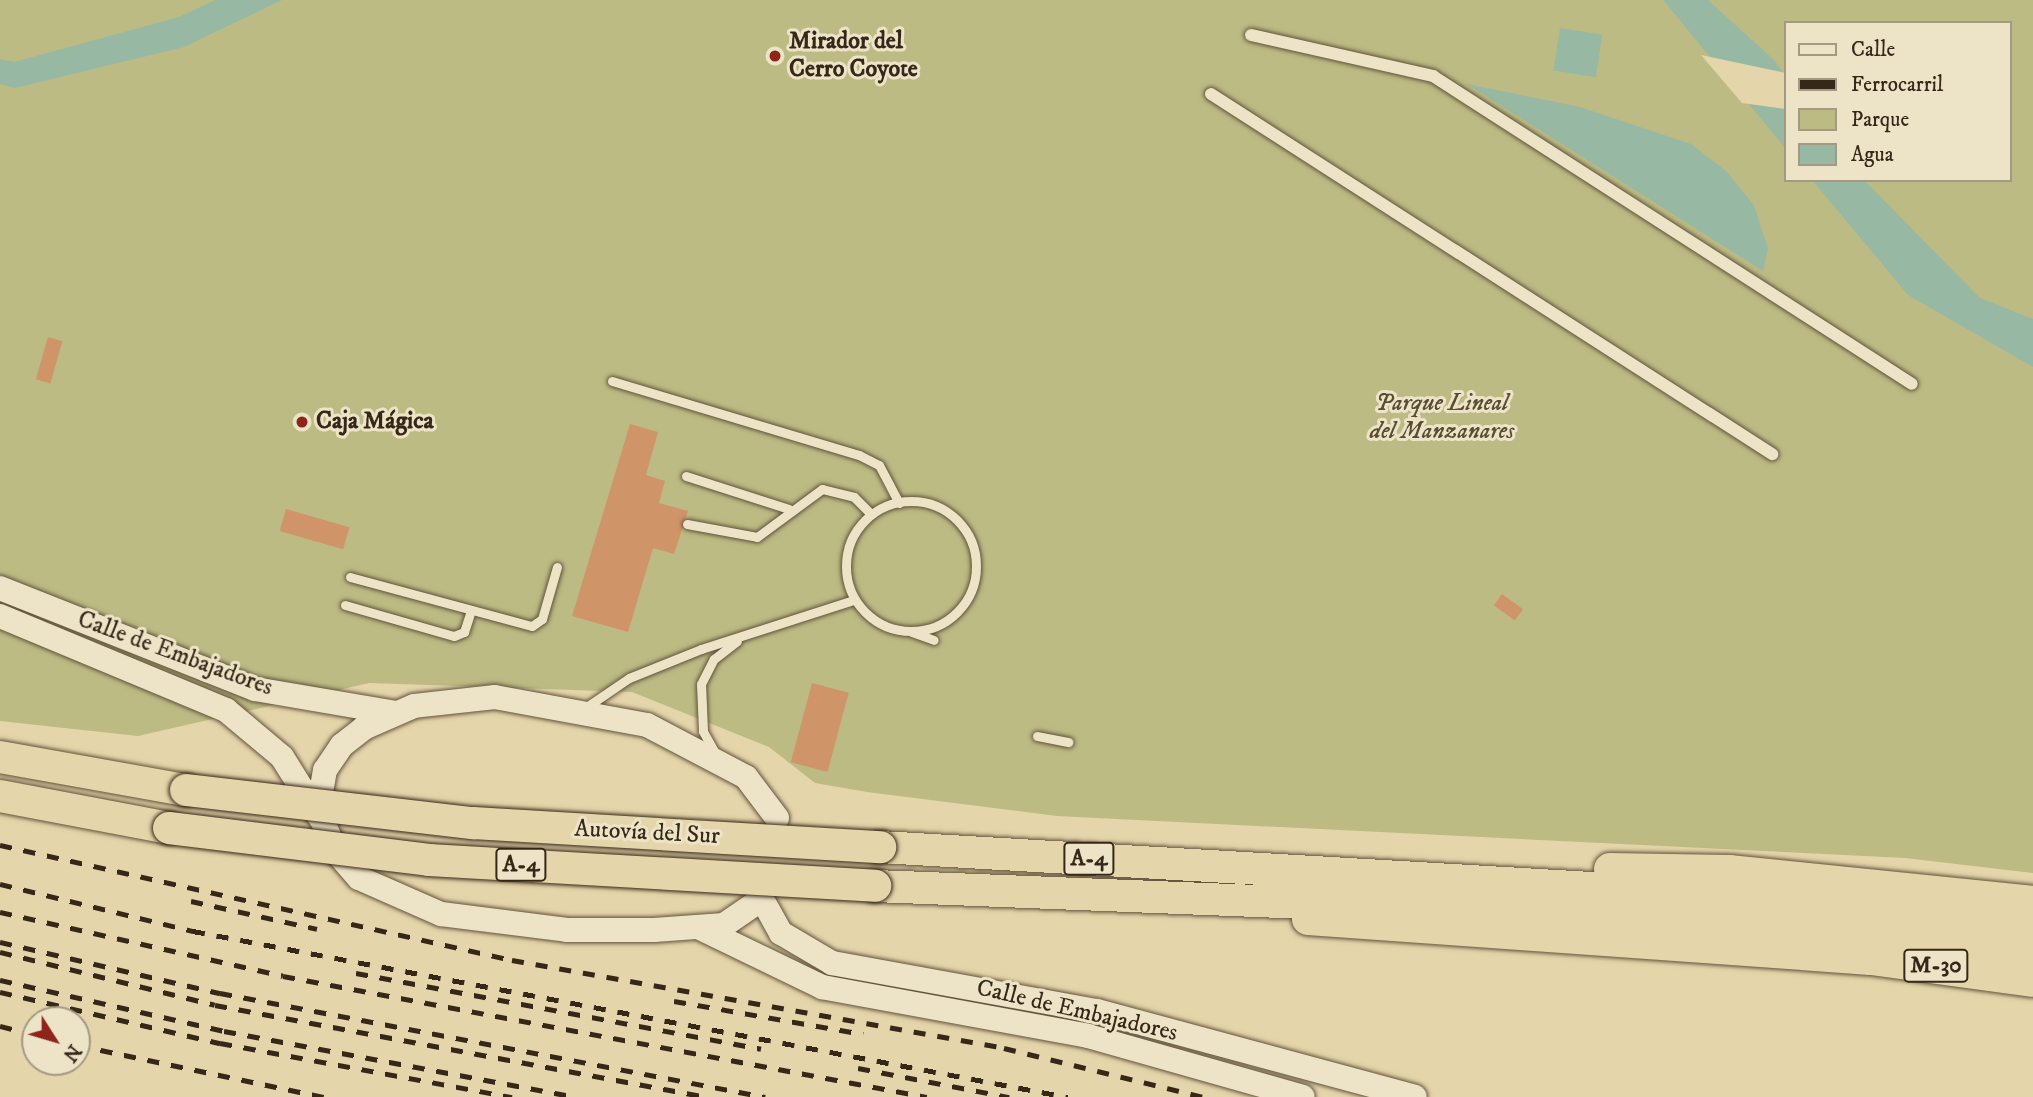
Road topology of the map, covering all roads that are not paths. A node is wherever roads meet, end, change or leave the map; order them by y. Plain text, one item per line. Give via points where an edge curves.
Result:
1 (1251, 35) dead end
2 (1211, 94) dead end
3 (612, 381) dead end
4 (1912, 384) dead end
5 (1772, 454) dead end
6 (686, 476) dead end
7 (899, 503) junction
8 (789, 509) junction
9 (871, 514) junction
10 (687, 524) dead end
11 (557, 566) dead end
12 (350, 577) dead end
13 (0, 588) edge
14 (854, 600) junction
15 (345, 605) dead end
16 (471, 610) junction
17 (0, 616) edge
18 (910, 631) junction
19 (739, 639) junction
20 (934, 640) dead end
21 (584, 709) junction
22 (395, 713) junction
23 (1037, 736) dead end
24 (1068, 742) dead end
25 (0, 757) edge
26 (720, 760) junction
27 (0, 796) edge
28 (777, 818) dead end
29 (322, 820) junction
30 (1297, 870) junction
31 (1084, 895) junction
32 (2033, 902) edge
33 (699, 928) junction
34 (2033, 933) edge
35 (2033, 955) edge
36 (1871, 959) junction
37 (2033, 981) edge
38 (2033, 999) edge
39 (1303, 1097) edge
40 (1415, 1097) edge

1 - 4 street via 1433,76
2 - 5 street
3 - 7 lane via 859,454 879,465
6 - 8 lane
7 - 9 lane
7 - 18 lane via 922,502 956,519 975,558 974,580 960,608 930,628
8 - 9 lane via 822,489 854,497
8 - 10 lane via 771,528 745,540
9 - 14 lane via 846,557
11 - 16 lane via 539,624
12 - 16 lane
13 - 22 main road, Calle de Embajadores via 255,689
14 - 18 lane via 869,617
14 - 19 lane
15 - 16 lane via 454,636 464,632
17 - 29 main road, Calle de Embajadores via 226,710 282,757
18 - 20 lane
19 - 21 lane via 629,678
19 - 26 lane via 714,659 701,684 703,731
21 - 22 main road via 474,697
21 - 26 main road via 647,724
22 - 29 main road via 342,745 322,781
23 - 24 lane
25 - 30 highway, Autovía del Sur / A-4, bridge via 186,790 473,823
26 - 28 main road via 746,777
27 - 31 highway, Autovía del Sur / A-4, bridge via 169,828 429,860
29 - 33 main road, Calle de Embajadores via 337,853 359,878 441,914 567,930
30 - 32 highway via 1401,864 1729,871
30 - 34 highway via 1800,902
31 - 35 highway via 1613,915 1878,935
31 - 36 highway via 1356,924
33 - 39 main road, Calle de Embajadores via 822,987 1088,1036
33 - 40 main road, Calle de Embajadores via 736,920 762,899 781,933 832,963 1097,1011
36 - 37 highway, M-30
36 - 38 highway

